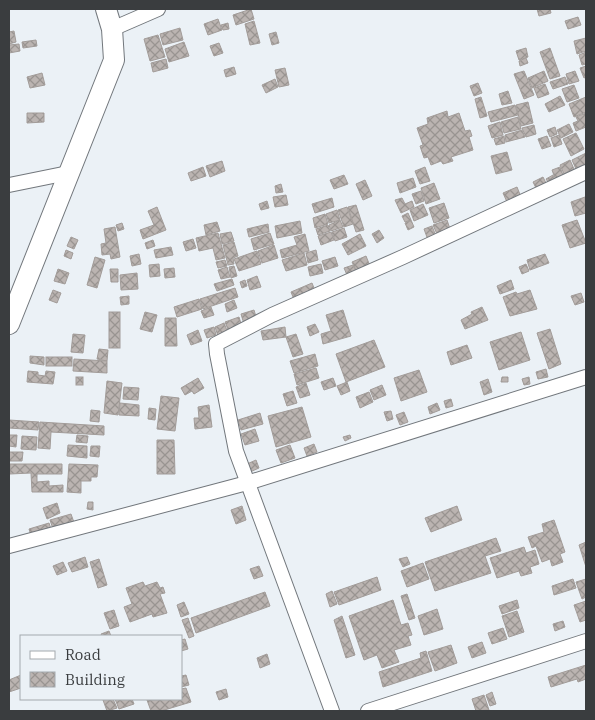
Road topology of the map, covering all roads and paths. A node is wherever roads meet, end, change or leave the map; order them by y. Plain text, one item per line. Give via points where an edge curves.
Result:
1 (106, 9) edge
2 (158, 9) edge
3 (112, 29) junction
4 (586, 172) edge
5 (68, 173) junction
6 (9, 185) edge
7 (9, 324) edge
8 (586, 377) edge
9 (247, 484) junction
10 (9, 546) edge
11 (586, 641) edge
12 (332, 711) edge
13 (368, 711) edge

1 - 3 street
2 - 3 street
3 - 5 street via 114,60
4 - 9 street via 272,315 216,344 236,451
5 - 6 street
5 - 7 street
8 - 9 street
9 - 10 street
9 - 12 street
11 - 13 street

